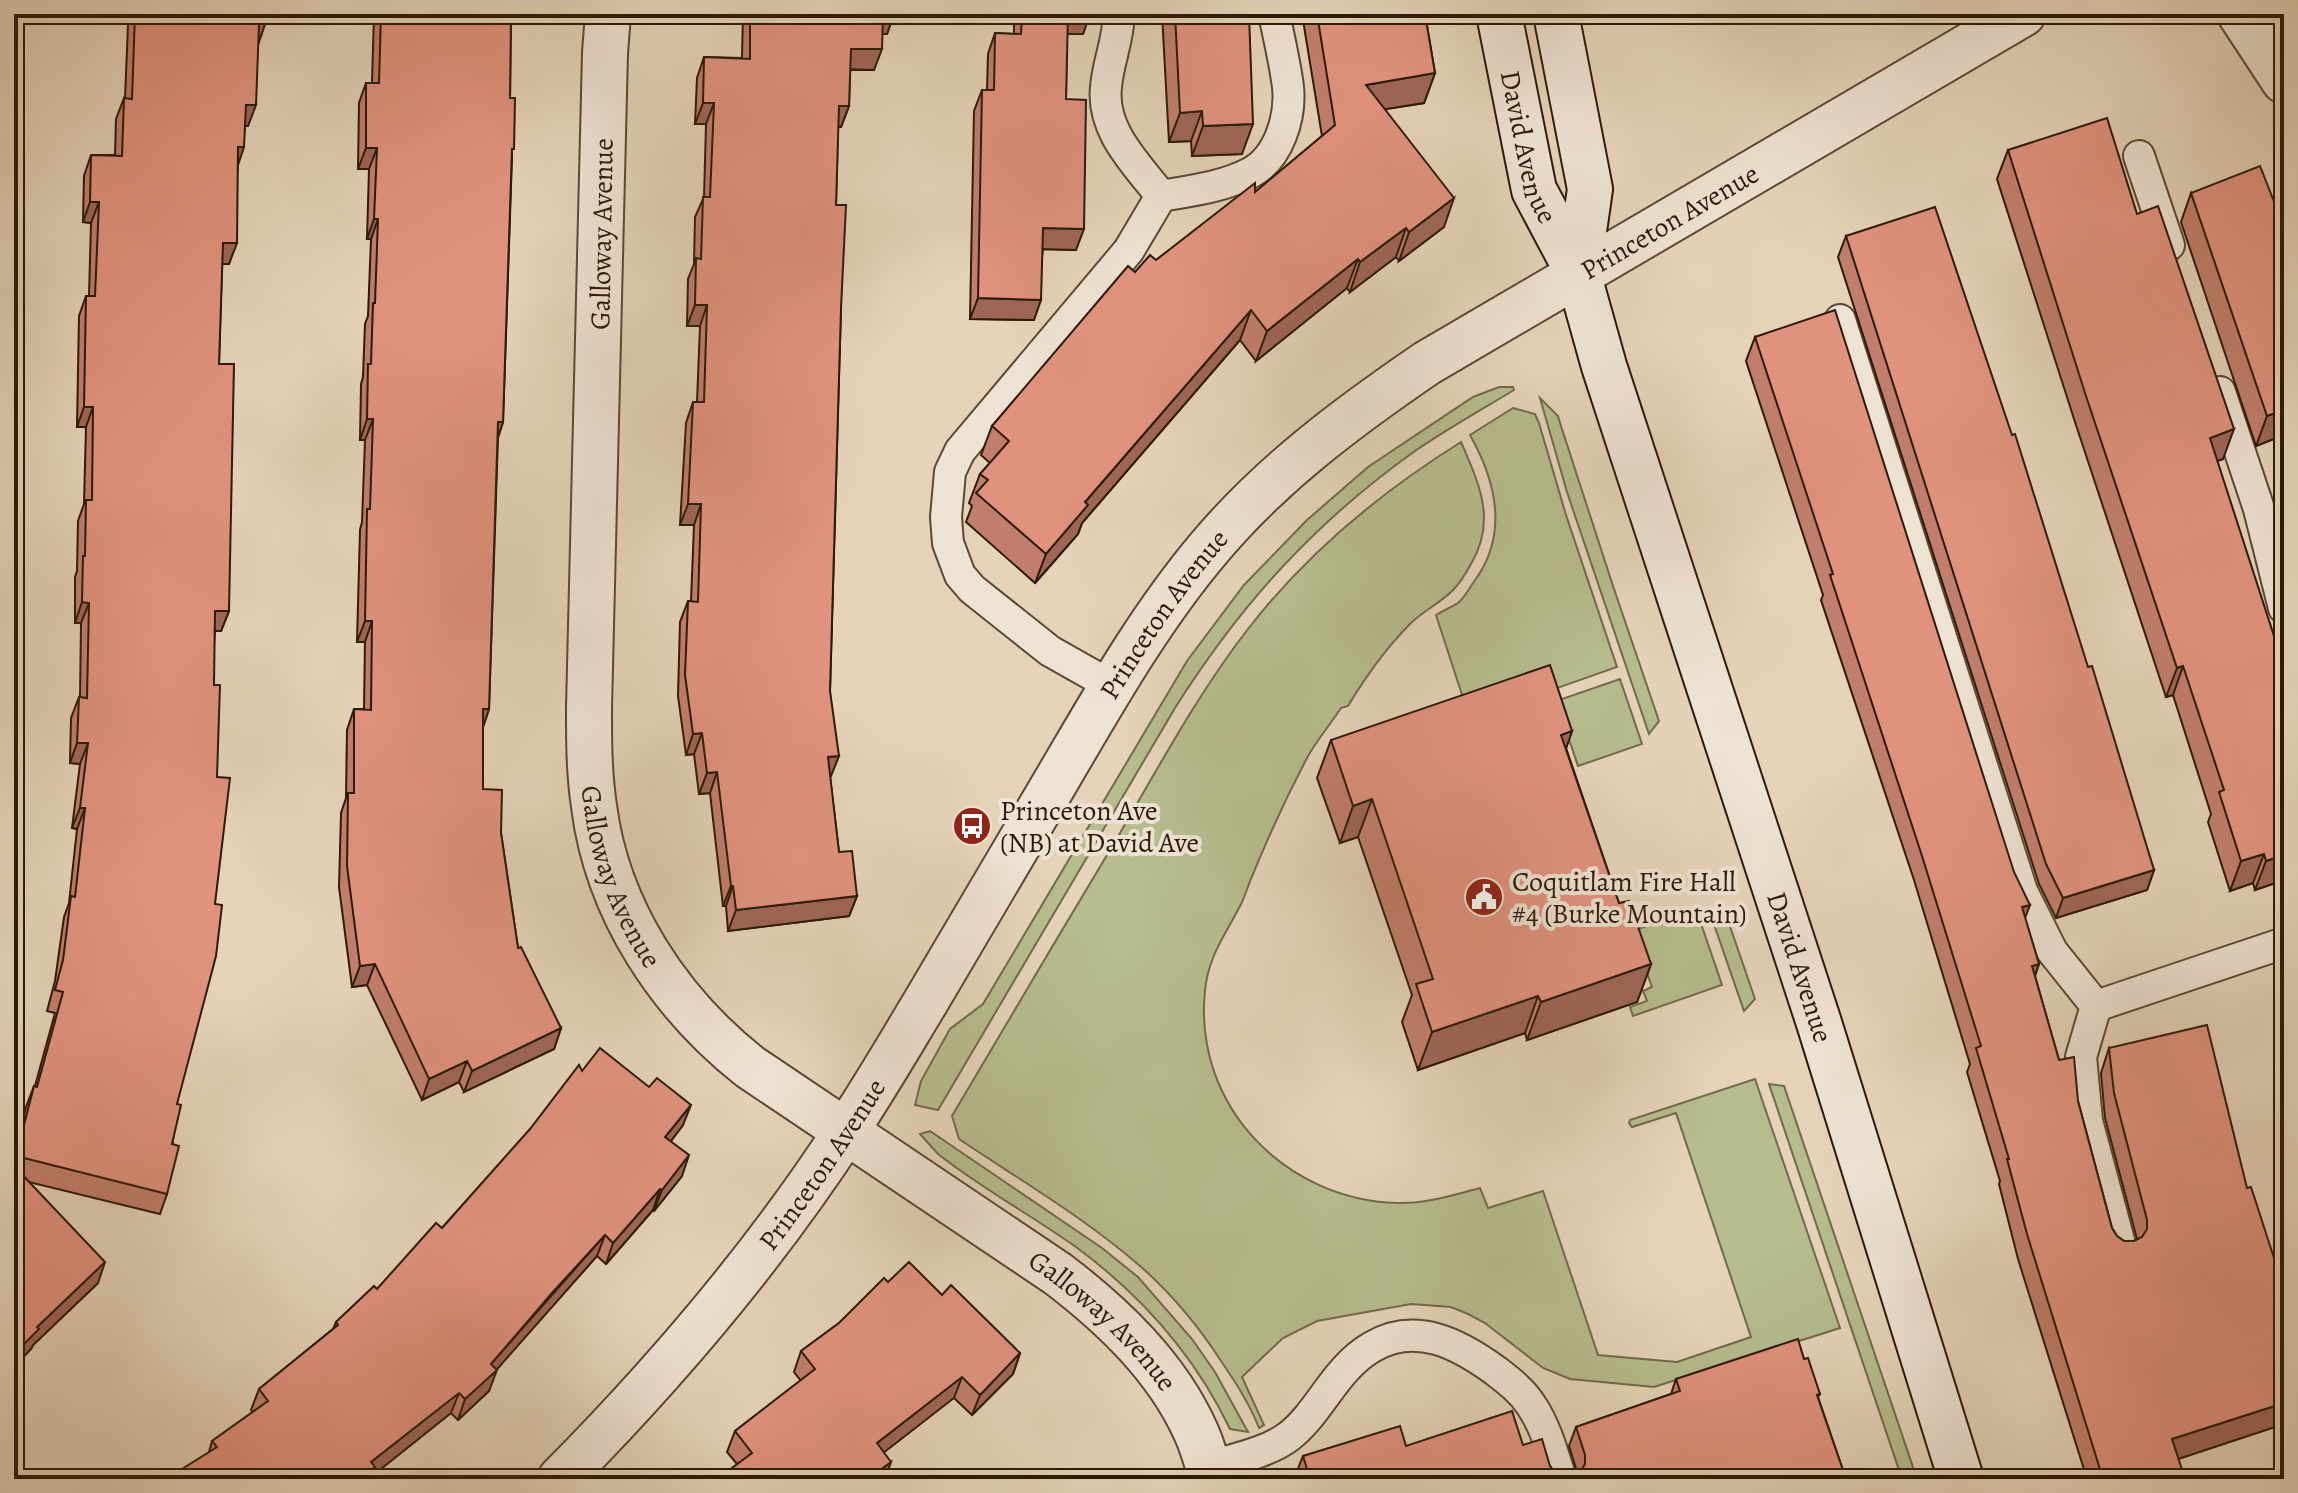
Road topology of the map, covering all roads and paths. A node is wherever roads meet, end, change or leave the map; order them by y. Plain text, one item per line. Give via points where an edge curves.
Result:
1 (608, 14) edge
2 (1119, 14) edge
3 (1274, 14) edge
4 (1499, 14) edge
5 (1556, 14) edge
6 (2023, 14) edge
7 (2240, 14) edge
8 (2284, 81) edge
9 (2139, 156) dead end
10 (1161, 196) junction
11 (1578, 273) junction
12 (2180, 275) edge
13 (1840, 320) edge
14 (2210, 363) edge
15 (2272, 504) edge
16 (2284, 608) edge
17 (1112, 686) junction
18 (2284, 943) edge
19 (2096, 1006) junction
20 (846, 1132) junction
21 (2121, 1248) edge
22 (1210, 1473) edge
23 (560, 1479) edge
24 (1561, 1479) edge
25 (1961, 1479) edge

1 - 20 street, Galloway Avenue via 589,708 594,807 602,849 635,933 685,1005 724,1047
2 - 10 lane via 1106,87 1108,120
3 - 10 lane via 1288,90 1281,140 1252,172
4 - 11 street, David Avenue via 1534,190
5 - 11 street, David Avenue via 1590,189
6 - 11 street, Princeton Avenue
7 - 8 street
9 - 12 lane
10 - 17 lane via 1129,250 960,451 947,495 948,543 960,575 972,589 1050,651
11 - 17 street, Princeton Avenue via 1427,363 1290,466 1208,550
11 - 25 street, David Avenue
13 - 19 lane via 2022,891 2052,951
14 - 15 lane
15 - 16 lane
17 - 20 street, Princeton Avenue
18 - 19 lane
19 - 21 lane via 2081,1057 2087,1121
20 - 22 street, Galloway Avenue via 1058,1274 1127,1333 1176,1396 1197,1432
20 - 23 street, Princeton Avenue via 718,1306
22 - 24 lane via 1288,1437 1355,1359 1373,1346 1416,1336 1460,1347 1521,1393 1538,1417

